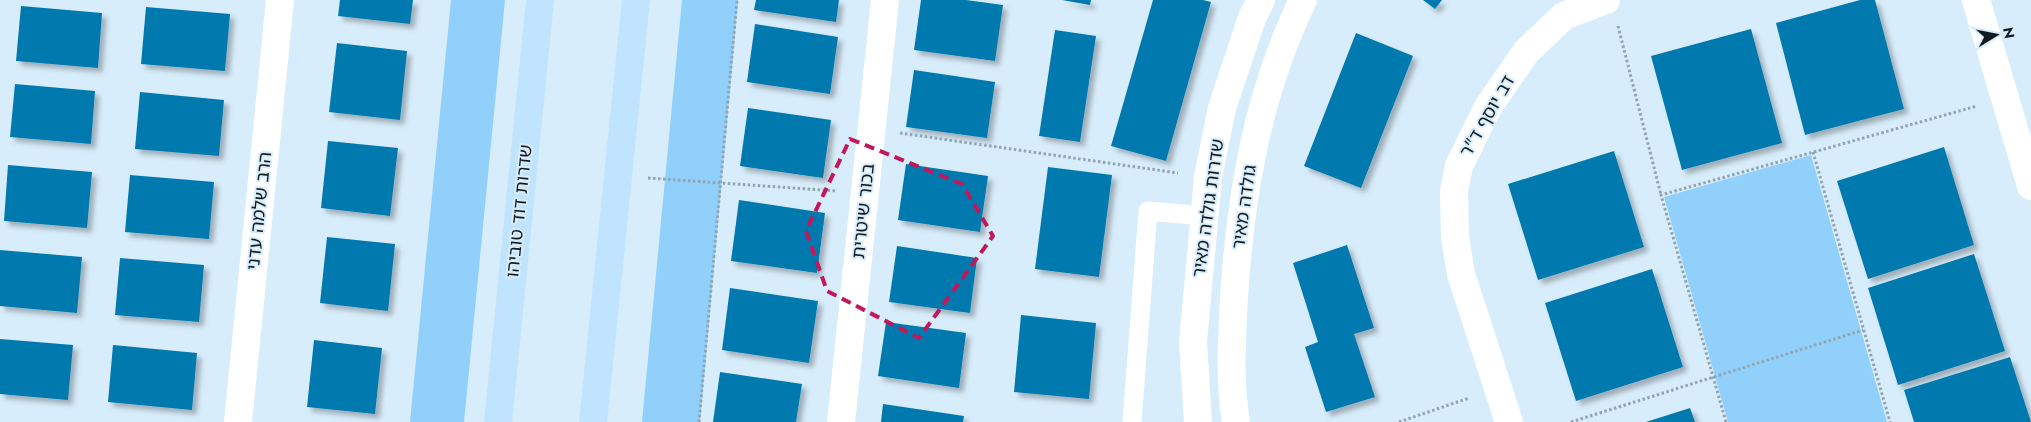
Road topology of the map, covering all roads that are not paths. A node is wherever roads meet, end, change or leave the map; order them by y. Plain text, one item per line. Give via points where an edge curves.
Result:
1 (280, 0) edge
2 (540, 0) edge
3 (636, 0) edge
4 (885, 0) edge
5 (1261, 0) edge
6 (1303, 0) edge
7 (1976, 0) edge
8 (1611, 9) edge
9 (2031, 186) edge
10 (1204, 216) junction
11 (238, 422) edge
12 (498, 422) edge
13 (593, 422) edge
14 (840, 422) edge
15 (1132, 422) edge
16 (1198, 422) edge
17 (1236, 422) edge
18 (1509, 422) edge

1 - 11 street, הרב שלמה עדני
2 - 12 highway, שדרות דוד טוביהו
3 - 13 highway
4 - 14 street, בכור שיטרית
5 - 10 street, שדרות גולדה מאיר via 1222,108
6 - 17 street, גולדה מאיר via 1288,32 1259,118 1243,197 1232,342
7 - 9 street
8 - 18 street, דב יוסף ד"ר via 1564,16 1526,52 1488,107 1459,166 1454,191 1458,256
10 - 15 lane via 1148,211
10 - 16 street, שדרות גולדה מאיר via 1194,342

